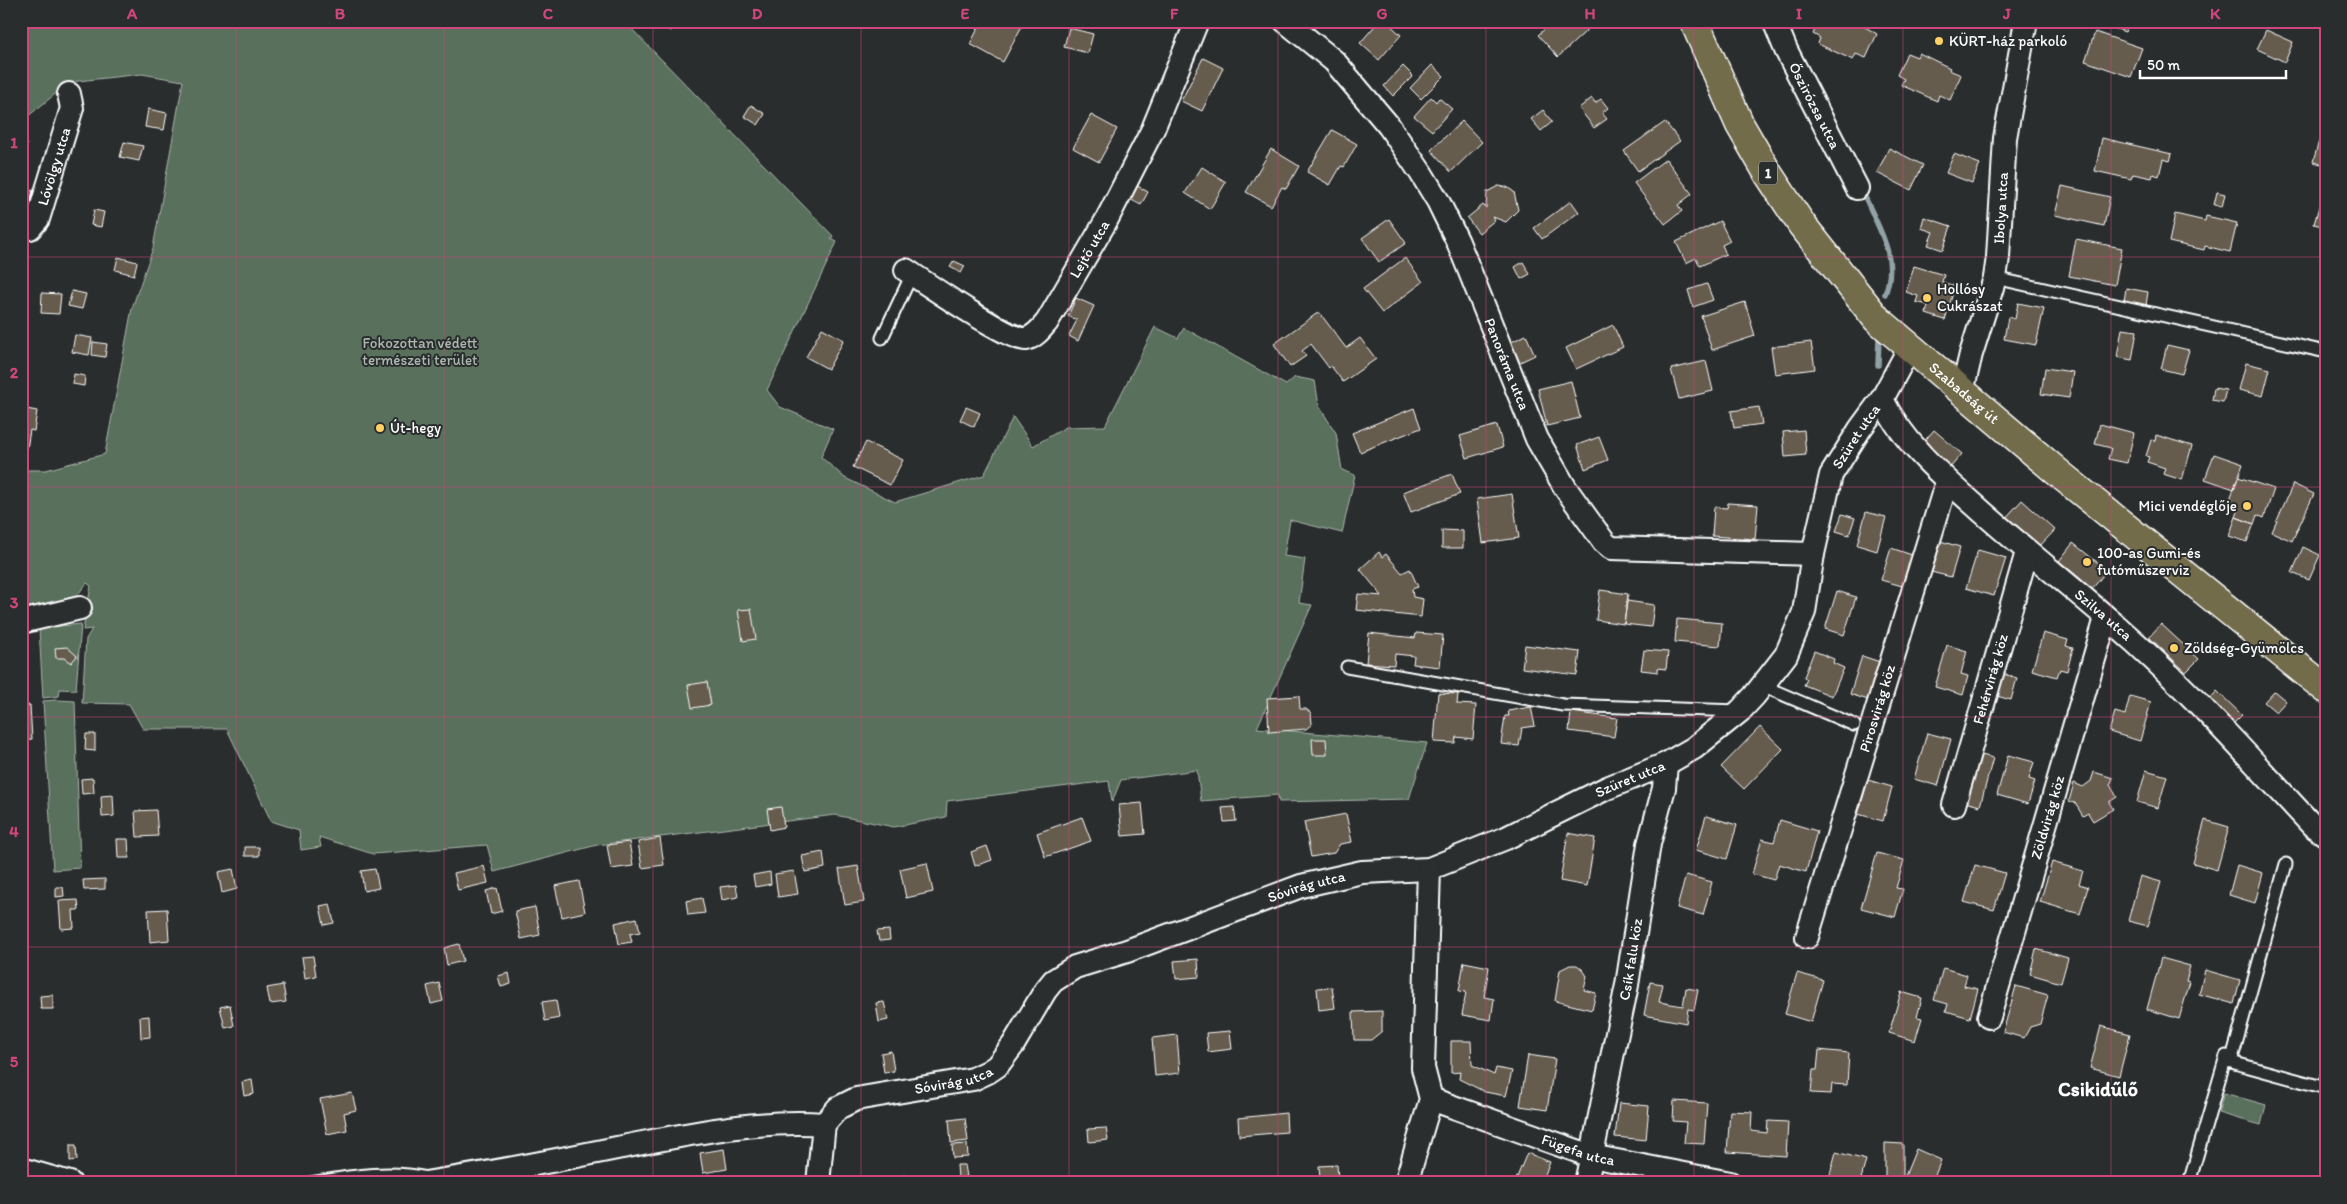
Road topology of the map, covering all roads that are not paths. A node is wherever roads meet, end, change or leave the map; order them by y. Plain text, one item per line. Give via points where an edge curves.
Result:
1 (1197, 21) edge
2 (1285, 21) edge
3 (1694, 21) edge
4 (1774, 21) edge
5 (2026, 21) edge
6 (69, 94) dead end
7 (1857, 188) dead end
8 (21, 228) edge
9 (909, 272) joint
10 (1995, 278) junction
11 (882, 338) dead end
12 (1910, 347) junction
13 (2326, 352) edge
14 (1962, 392) junction
15 (1882, 399) junction
16 (1947, 481) junction
17 (2027, 552) junction
18 (1813, 554) junction
19 (80, 608) dead end
20 (2106, 618) junction
21 (21, 622) edge
22 (1347, 667) dead end
23 (1763, 686) junction
24 (2326, 689) edge
25 (1740, 711) junction
26 (1854, 725) dead end
27 (1666, 764) junction
28 (1954, 805) dead end
29 (2326, 835) edge
30 (2286, 864) dead end
31 (1429, 869) junction
32 (1807, 937) dead end
33 (1989, 1017) dead end
34 (2233, 1058) junction
35 (2326, 1088) edge
36 (1431, 1099) junction
37 (824, 1124) junction
38 (1591, 1156) junction
39 (21, 1169) edge
40 (432, 1182) edge
41 (70, 1183) edge
42 (310, 1183) edge
43 (818, 1183) edge
44 (1406, 1183) edge
45 (1586, 1183) edge
46 (1730, 1183) edge
47 (2189, 1183) edge

1 - 9 street, Lejtő utca via 1153,129 1106,221 1036,335 1025,339 1005,332
2 - 18 street, Panoráma utca via 1334,60 1362,92 1390,126 1434,194 1458,242 1537,439 1566,489 1604,542 1611,548
3 - 12 main road, Szabadság út / 1 via 1740,125 1802,225 1873,314
4 - 7 street, Őszirózsa utca
5 - 10 street, Ibolya utca via 2005,138
6 - 8 street, Lóvölgy utca via 72,108 38,219 30,228
9 - 11 lane
10 - 13 lane
10 - 14 street, Ibolya utca
12 - 14 main road, Szabadság út / 1
12 - 15 street, Szüret utca
14 - 24 main road, Szabadság út / 1
15 - 16 street, Szilva utca via 1892,421
15 - 18 street, Szüret utca via 1831,476
16 - 17 street, Szilva utca
16 - 32 street, Pirosvirág köz
17 - 20 street, Szilva utca
17 - 28 street, Fehérvirág köz
18 - 23 street, Szüret utca via 1804,612 1786,655
19 - 21 street
20 - 29 street, Szilva utca via 2179,685 2313,826
20 - 33 street, Zöldvirág köz
22 - 25 lane via 1563,705
23 - 25 street, Szüret utca
23 - 26 lane
25 - 27 street, Szüret utca via 1694,748
27 - 31 street, Szüret utca via 1607,788 1506,838
27 - 38 street, Csík falu köz via 1664,788 1649,844 1627,985
30 - 34 lane
31 - 36 street via 1423,1068
31 - 37 street, Sóvirág utca via 1362,872 1301,886 1075,967 1053,981 1013,1045 997,1066 988,1072 973,1079 856,1099 838,1108
34 - 35 lane via 2232,1062
34 - 47 lane via 2226,1056
36 - 38 street, Fügefa utca
36 - 44 street
37 - 40 street via 738,1128 672,1137
37 - 43 street
38 - 45 street, Csík falu köz
38 - 46 street, Fügefa utca
39 - 41 street
40 - 42 lane via 412,1174 381,1172

